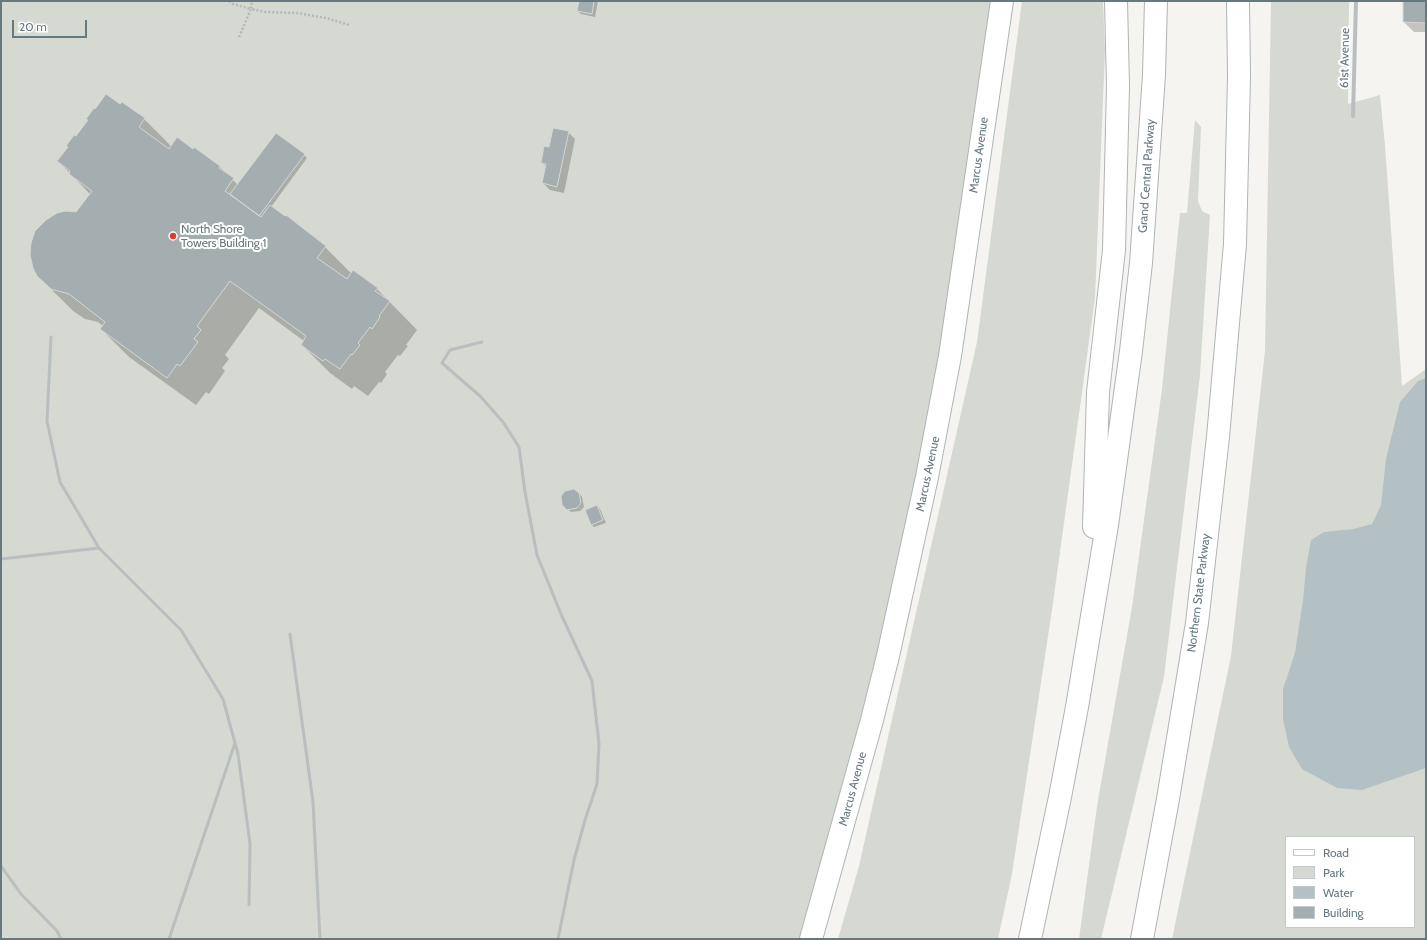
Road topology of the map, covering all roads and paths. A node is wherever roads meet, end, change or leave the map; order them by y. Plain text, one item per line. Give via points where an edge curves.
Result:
1 (229, 1) edge
2 (252, 1) edge
3 (1002, 1) edge
4 (1116, 1) edge
5 (1156, 1) edge
6 (1238, 1) edge
7 (1356, 1) edge
8 (251, 9) junction
9 (349, 25) dead end
10 (239, 37) dead end
11 (1353, 116) dead end
12 (50, 336) dead end
13 (482, 342) dead end
14 (99, 548) junction
15 (1, 559) edge
16 (1092, 618) junction
17 (290, 634) dead end
18 (235, 743) junction
19 (1, 866) edge
20 (249, 905) dead end
21 (61, 939) edge
22 (169, 939) edge
23 (320, 939) edge
24 (558, 939) edge
25 (811, 939) edge
26 (1030, 939) edge
27 (1142, 939) edge

1 - 8 path
2 - 8 path
3 - 25 main road, Marcus Avenue via 950,356 927,477 888,656
4 - 16 main road via 1118,86 1114,250 1098,392
5 - 16 main road, Grand Central Parkway via 1152,106 1131,351
6 - 27 main road, Northern State Parkway via 1235,244 1218,437 1197,623
7 - 11 street, 61st Avenue
8 - 9 path via 297,13
8 - 10 path
12 - 14 lane via 47,421 60,482
13 - 24 lane via 450,350 442,363 480,396 519,448 537,555 592,681 599,744 597,784 574,860
14 - 15 lane
14 - 18 lane via 181,630 223,699
16 - 26 main road via 1060,797
17 - 23 lane via 314,802
18 - 20 lane via 250,844
18 - 22 lane
19 - 21 lane

